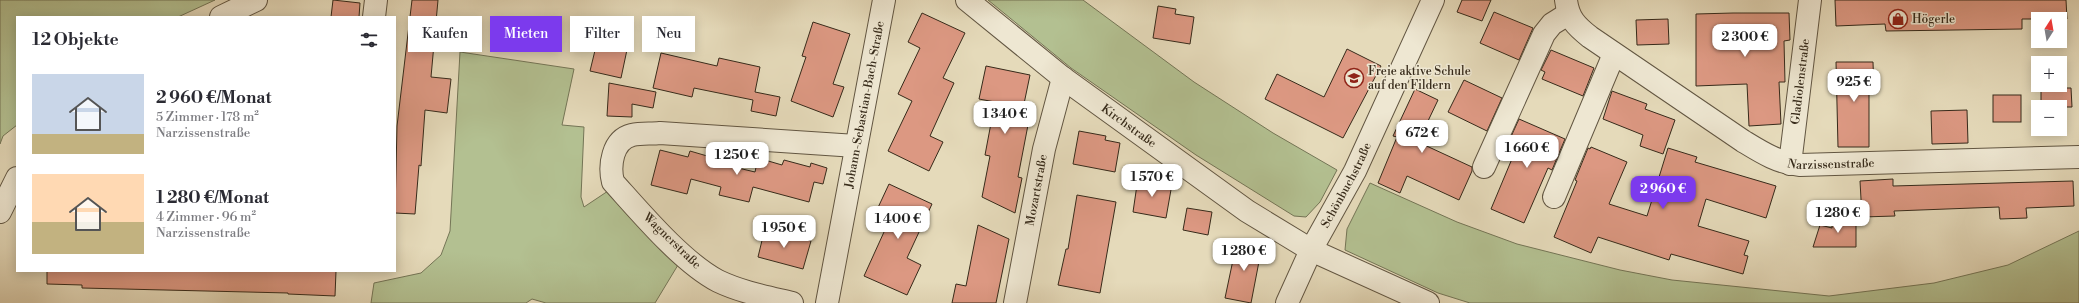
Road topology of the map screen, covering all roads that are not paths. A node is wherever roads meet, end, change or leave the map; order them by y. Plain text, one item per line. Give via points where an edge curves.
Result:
1 (256, 0) edge
2 (376, 0) edge
3 (884, 0) edge
4 (967, 0) edge
5 (1433, 0) edge
6 (1810, 0) edge
7 (1567, 7) edge
8 (223, 16) edge
9 (374, 16) edge
10 (1614, 54) junction
11 (1062, 78) junction
12 (856, 146) junction
13 (2079, 157) edge
14 (1790, 164) junction
15 (1484, 167) dead end
16 (16, 181) edge
17 (1554, 196) dead end
18 (7, 207) edge
19 (1311, 250) junction
20 (792, 303) edge
21 (827, 303) edge
22 (1015, 303) edge
23 (1287, 303) edge
24 (1428, 303) edge

1 - 8 street
2 - 9 street
3 - 12 street, Johann-Sebastian-Bach-Straße
4 - 11 street, Kirchstraße
5 - 19 street, Schönbuchstraße via 1355,171
6 - 14 street, Gladiolenstraße
7 - 10 street, Narzissenstraße via 1579,29
7 - 15 street, Narzissenstraße via 1544,34
10 - 14 street, Narzissenstraße via 1768,157
10 - 17 street
11 - 19 street, Kirchstraße via 1247,211
11 - 22 street, Mozartstraße via 1044,149
12 - 20 street, Wagnerstraße via 660,133 631,135 613,154 613,182 696,268 746,291
12 - 21 street, Johann-Sebastian-Bach-Straße
13 - 14 street, Narzissenstraße
16 - 18 street
19 - 23 street, Schönbuchstraße
19 - 24 street, Kirchstraße

